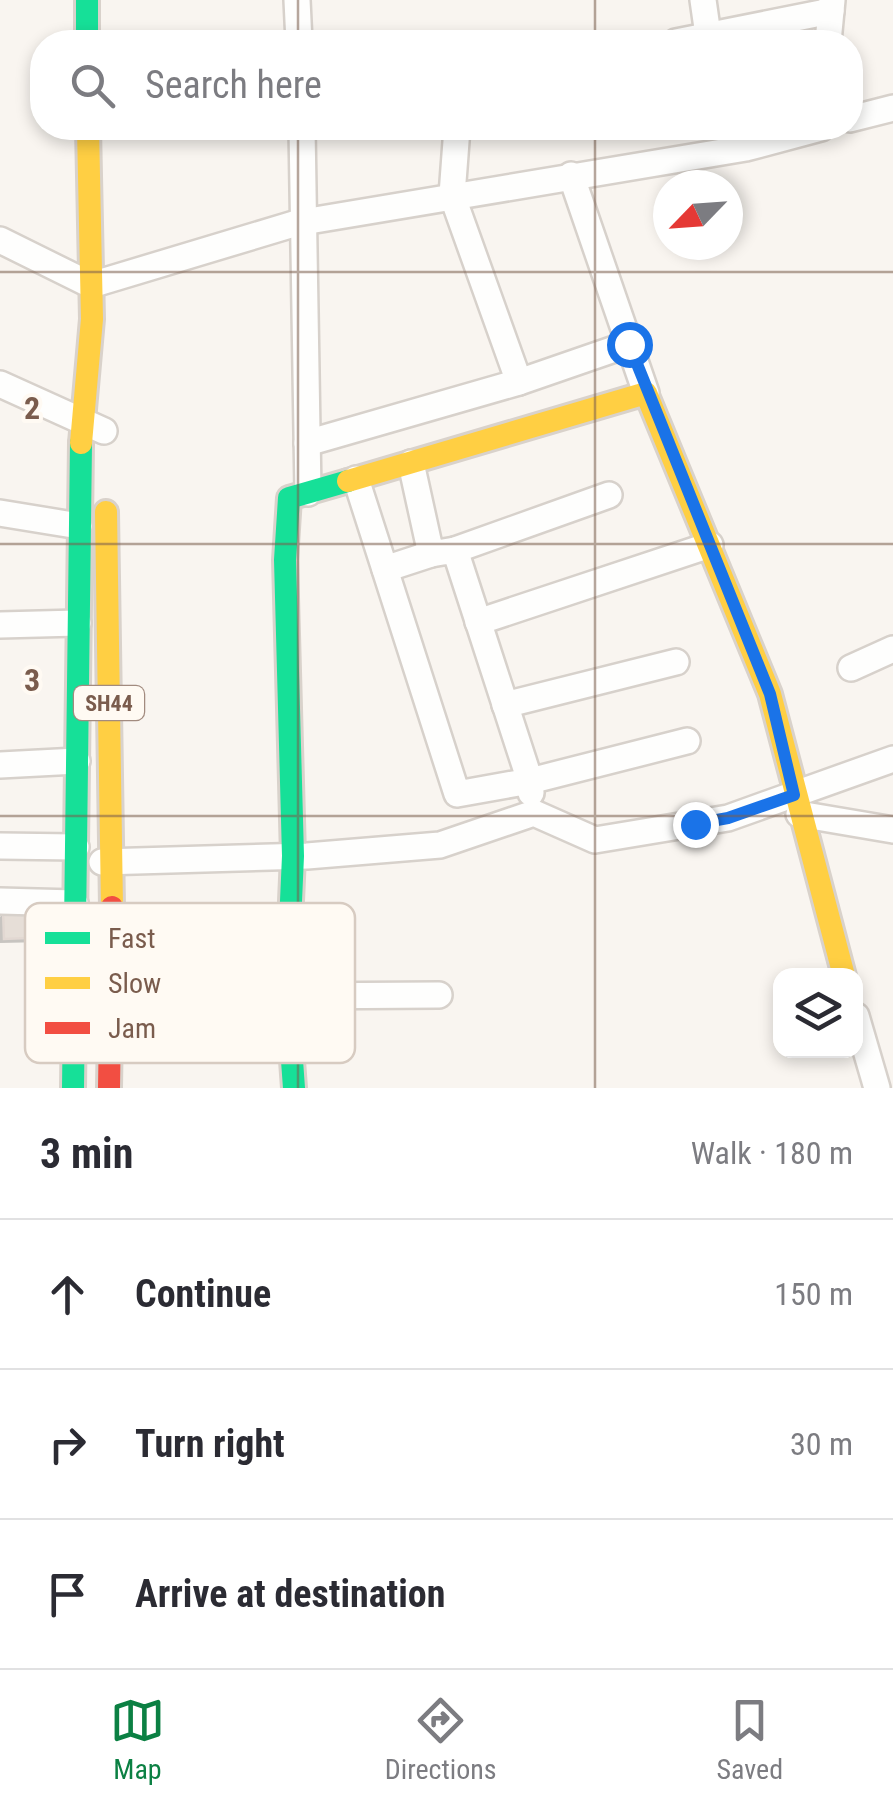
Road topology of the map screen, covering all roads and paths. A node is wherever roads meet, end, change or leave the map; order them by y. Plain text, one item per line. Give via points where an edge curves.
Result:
1 (86, 0) edge
2 (297, 0) edge
3 (702, 0) edge
4 (831, 5) edge
5 (87, 30) edge
6 (298, 30) edge
7 (707, 30) edge
8 (741, 30) edge
9 (829, 30) edge
10 (893, 108) edge
11 (863, 116) edge
12 (88, 140) edge
13 (303, 140) edge
14 (456, 140) edge
15 (722, 140) edge
16 (571, 175) junction
17 (452, 195) junction
18 (306, 222) junction
19 (0, 240) edge
20 (91, 285) junction
21 (629, 344) junction
22 (519, 382) junction
23 (0, 384) edge
24 (646, 393) junction
25 (98, 434) junction
26 (308, 442) junction
27 (411, 463) junction
28 (356, 479) junction
29 (105, 486) dead end
30 (308, 493) junction
31 (610, 495) dead end
32 (0, 513) edge
33 (79, 526) junction
34 (710, 545) junction
35 (443, 552) junction
36 (385, 569) junction
37 (478, 622) junction
38 (78, 623) junction
39 (0, 626) edge
40 (893, 649) edge
41 (676, 662) dead end
42 (851, 668) dead end
43 (505, 705) junction
44 (687, 741) dead end
45 (893, 758) edge
46 (77, 761) junction
47 (0, 765) edge
48 (530, 781) junction
49 (796, 804) junction
50 (534, 813) junction
51 (893, 830) edge
52 (0, 846) edge
53 (76, 855) junction
54 (293, 856) junction
55 (113, 862) junction
56 (0, 901) edge
57 (76, 903) joint
58 (112, 903) edge
59 (291, 903) edge
60 (842, 968) edge
61 (355, 996) edge
62 (439, 996) dead end
63 (863, 1040) edge
64 (73, 1063) edge
65 (109, 1063) edge
66 (292, 1063) edge
67 (73, 1088) edge
68 (108, 1088) edge
69 (294, 1088) edge
70 (877, 1088) edge

1 - 5 main road
2 - 6 street
3 - 7 street
4 - 8 street
4 - 9 street
10 - 11 street
12 - 20 main road, SH44
13 - 18 street
14 - 17 street
15 - 16 street
16 - 17 street
16 - 21 street
17 - 18 street
17 - 22 street
18 - 20 street
18 - 26 street
19 - 20 street
20 - 25 main road, SH44
21 - 22 street
21 - 24 street
22 - 26 street
23 - 25 street
24 - 27 main road
24 - 34 main road
25 - 33 main road, SH44
26 - 30 street
27 - 28 main road
27 - 35 street
28 - 30 main road
28 - 36 street
29 - 55 main road, SH44
30 - 54 main road via 289,498 286,560
31 - 35 street
32 - 33 street
33 - 38 main road, SH44
34 - 37 street
34 - 49 main road via 770,694
35 - 36 street
35 - 37 street
36 - 48 street via 457,794
37 - 43 street
38 - 39 street
38 - 46 main road, SH44
40 - 42 street
41 - 43 street
43 - 48 street
44 - 48 street
45 - 49 street
46 - 47 street
46 - 53 main road, SH44
48 - 50 street
49 - 50 street via 595,840
49 - 51 street
49 - 60 main road
50 - 54 street via 440,845
52 - 53 street
53 - 55 street
53 - 57 main road, SH44
54 - 55 street
54 - 59 main road
55 - 58 main road, SH44
56 - 57 street
61 - 62 street
63 - 70 street
64 - 67 main road, SH44
65 - 68 main road, SH44
66 - 69 main road

